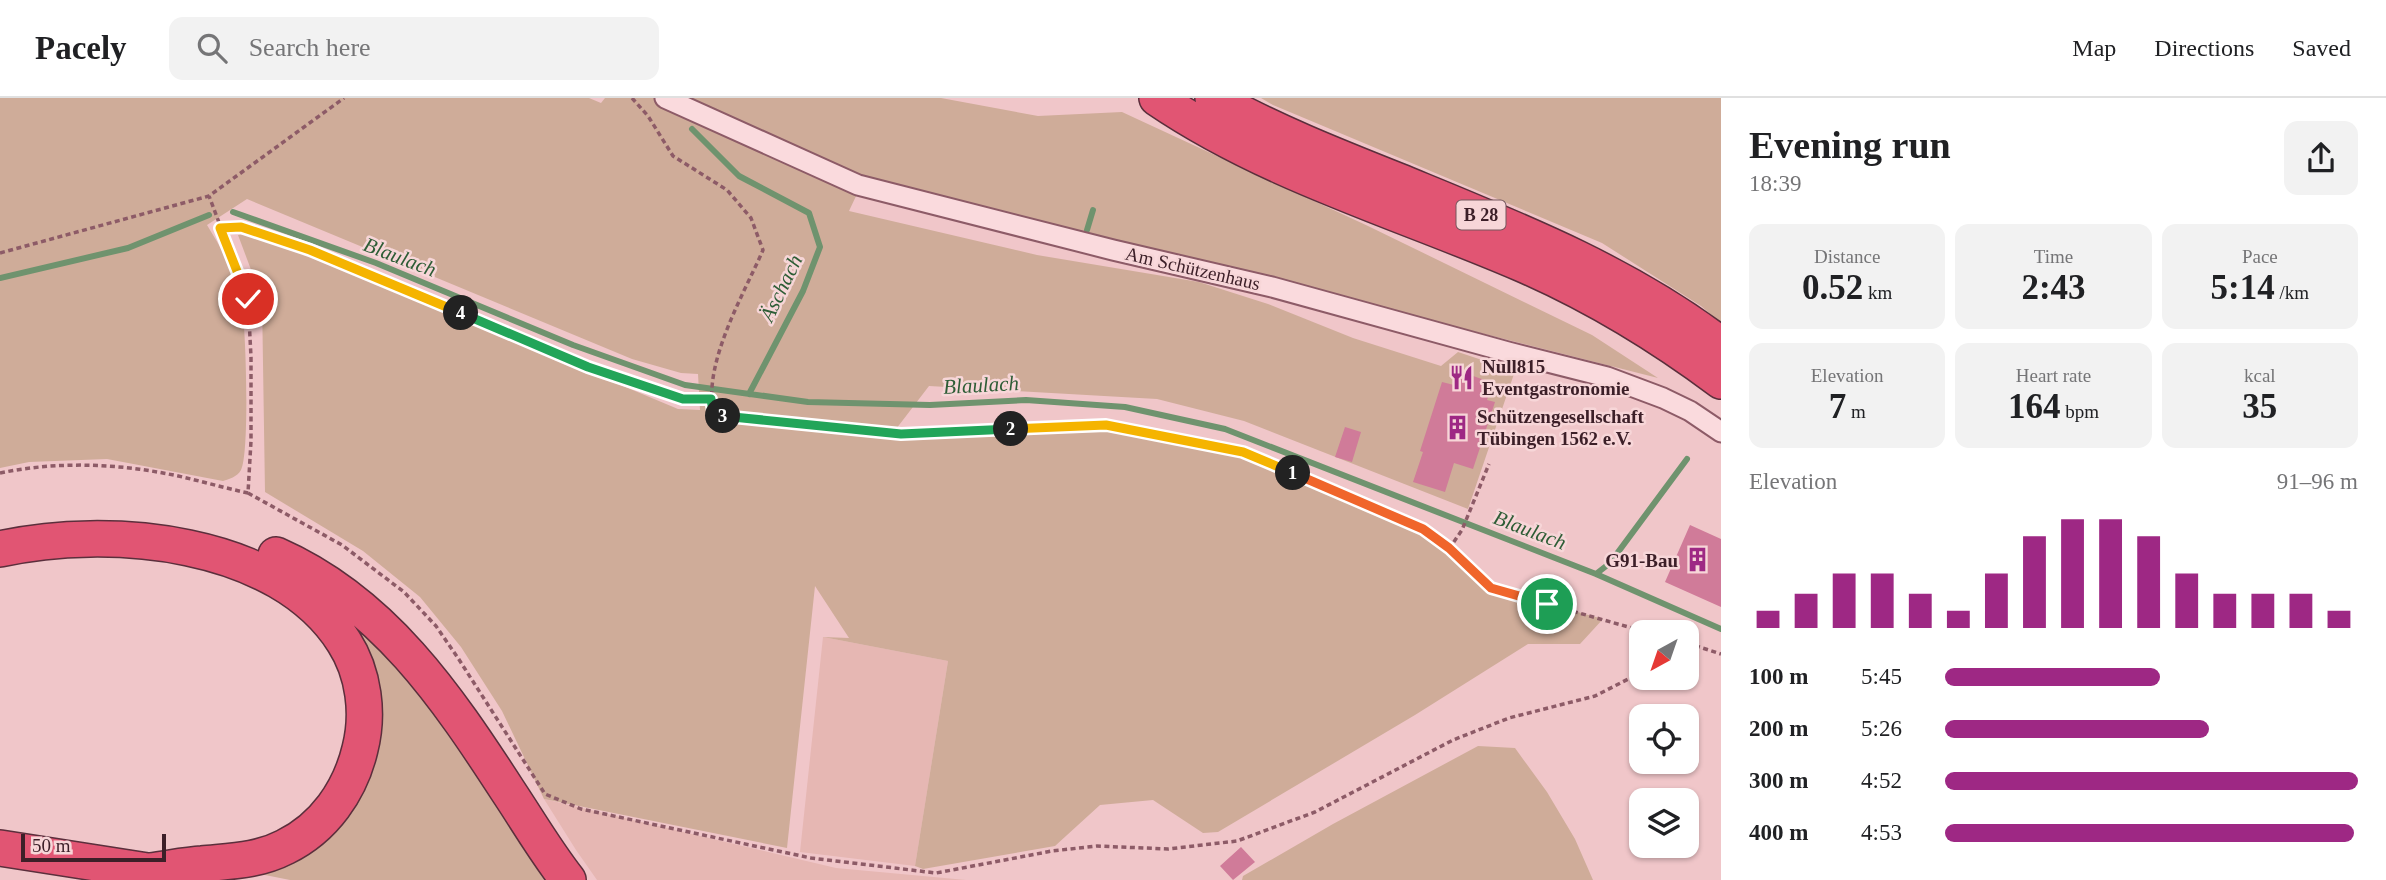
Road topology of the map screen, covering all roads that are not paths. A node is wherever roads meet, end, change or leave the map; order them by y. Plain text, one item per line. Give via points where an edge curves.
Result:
1 (665, 98) edge
2 (1157, 98) edge
3 (1213, 98) edge
4 (1721, 345) edge
5 (1721, 381) edge
6 (1721, 432) edge
7 (0, 525) edge
8 (0, 549) edge
9 (0, 848) edge
10 (150, 871) junction
11 (197, 880) edge
12 (568, 880) edge

1 - 6 street, Am Schützenhaus via 858,185 1272,287 1607,377 1690,411
2 - 5 highway, B 28 via 1249,150 1565,284 1652,333
3 - 4 highway, B 28 via 1300,141 1574,256 1668,308
7 - 12 highway via 81,515 171,521 250,544 320,578 374,618 421,667
8 - 10 highway via 98,538 197,550 252,569 307,600 335,628 351,653 362,689 363,739 348,784 328,813 301,838 269,854
9 - 10 highway
10 - 11 highway

